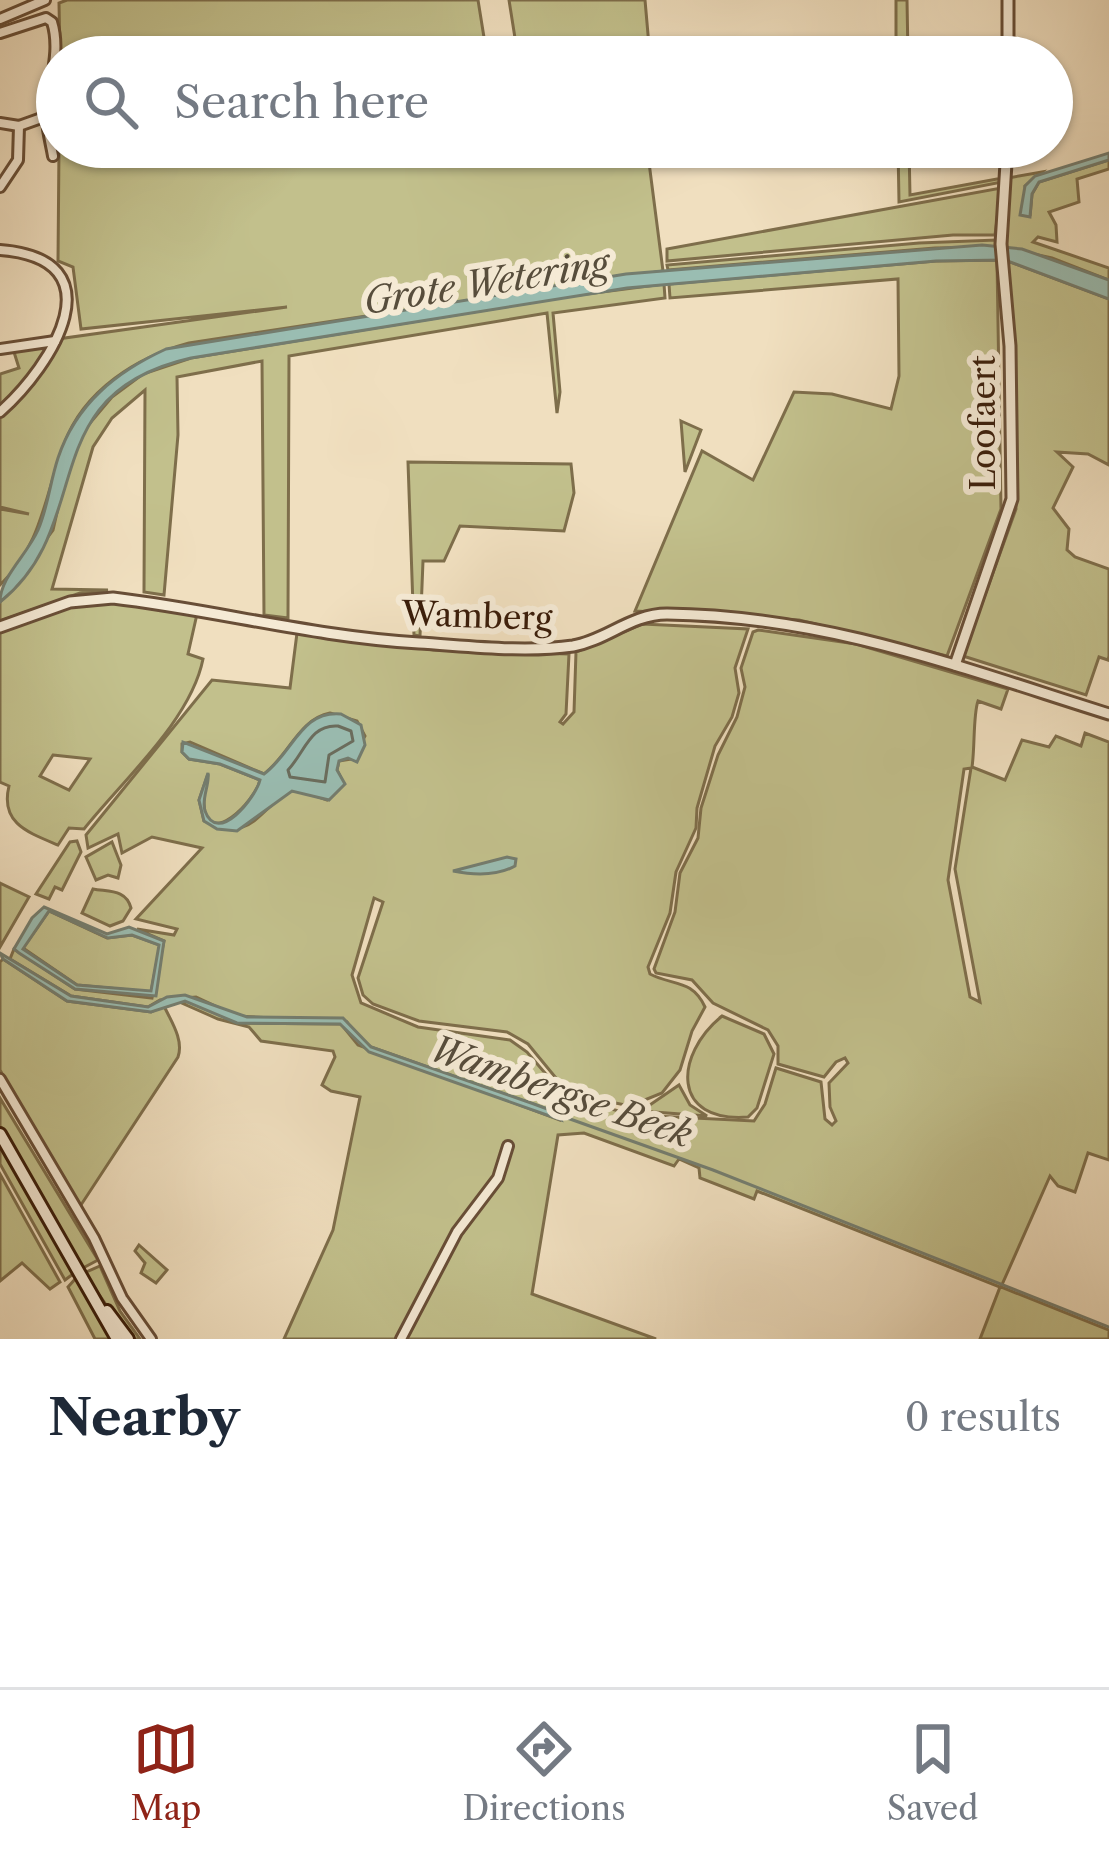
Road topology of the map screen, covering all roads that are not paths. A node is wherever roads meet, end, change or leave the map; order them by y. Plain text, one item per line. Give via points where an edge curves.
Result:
1 (45, 0) edge
2 (1007, 0) edge
3 (0, 19) edge
4 (0, 33) edge
5 (56, 36) edge
6 (1008, 36) edge
7 (36, 120) edge
8 (0, 123) edge
9 (19, 127) junction
10 (1006, 168) edge
11 (0, 187) edge
12 (0, 250) edge
13 (55, 340) junction
14 (0, 349) edge
15 (0, 412) edge
16 (0, 627) edge
17 (952, 664) junction
18 (1109, 714) edge
19 (0, 1079) edge
20 (0, 1134) edge
21 (508, 1145) dead end
22 (86, 1285) junction
23 (117, 1339) edge
24 (128, 1339) edge
25 (151, 1339) edge
26 (401, 1339) edge

1 - 3 street
2 - 6 street
4 - 5 street via 46,18
7 - 9 street
8 - 9 street
9 - 11 street via 18,160
10 - 17 street, Loofaert via 1001,264 1012,499
12 - 13 street via 45,260 60,273 68,304
13 - 14 street
13 - 15 street
16 - 17 street, Wamberg via 70,602 112,598 380,640 548,648 664,614 826,629
17 - 18 street
19 - 25 street
20 - 22 main road
21 - 26 street via 498,1178 457,1232
22 - 23 main road
22 - 24 main road

